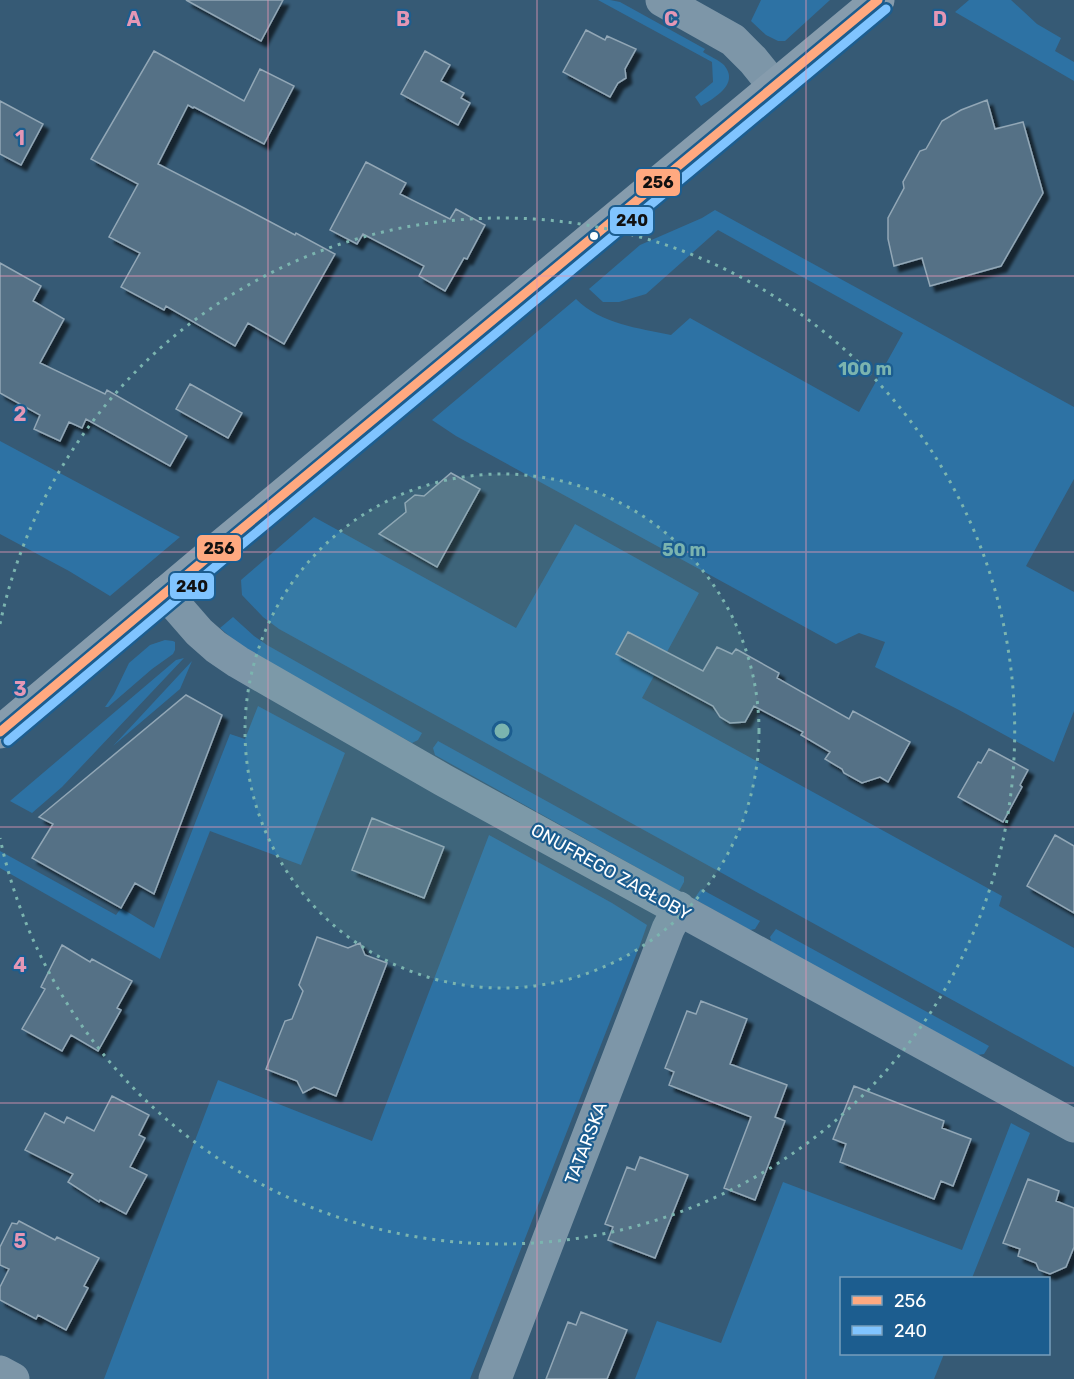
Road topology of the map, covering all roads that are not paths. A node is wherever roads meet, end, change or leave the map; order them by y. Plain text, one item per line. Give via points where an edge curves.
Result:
1 (662, 0) edge
2 (878, 0) edge
3 (774, 86) junction
4 (165, 593) junction
5 (0, 732) edge
6 (678, 908) junction
7 (1074, 1125) edge
8 (0, 1372) edge
9 (13, 1379) edge
10 (495, 1379) edge

1 - 3 street via 733,40
2 - 3 street
3 - 4 street
4 - 5 street
4 - 6 street, ONUFREGO ZAGŁOBY via 199,632 238,662
6 - 7 street, ONUFREGO ZAGŁOBY
6 - 10 street, TATARSKA
8 - 9 street

